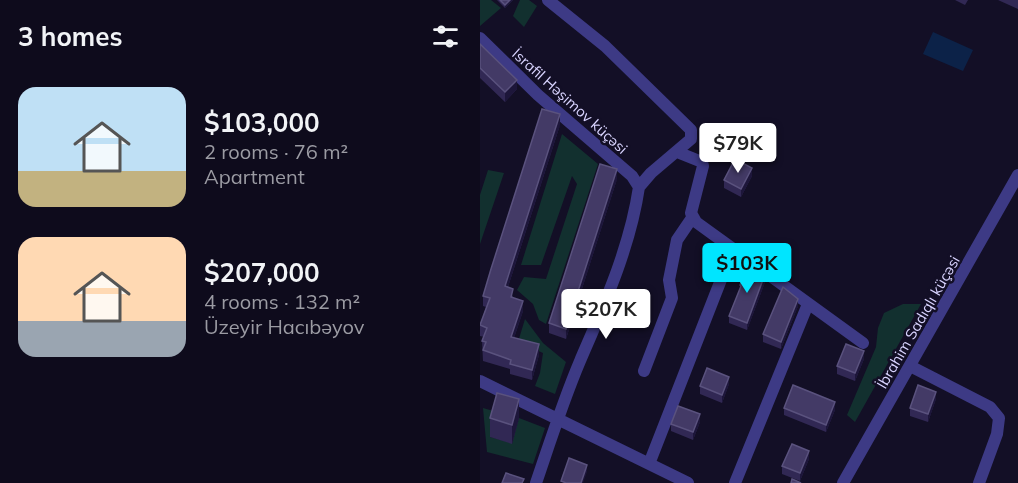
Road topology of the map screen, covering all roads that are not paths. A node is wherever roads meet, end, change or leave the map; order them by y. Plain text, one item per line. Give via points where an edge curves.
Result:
1 (548, 0) edge
2 (480, 38) edge
3 (677, 152) junction
4 (1018, 175) edge
5 (639, 187) junction
6 (692, 218) junction
7 (733, 249) junction
8 (808, 304) junction
9 (863, 343) dead end
10 (910, 366) junction
11 (644, 371) dead end
12 (480, 381) edge
13 (558, 419) junction
14 (649, 464) junction
15 (536, 483) edge
16 (688, 483) edge
17 (735, 483) edge
18 (843, 483) edge
19 (979, 483) edge

1 - 3 street via 605,46 691,130 691,139
2 - 5 street, İsrafil Həşimov küçəsi via 538,95 632,176
3 - 5 street
3 - 6 street via 702,162 703,166
4 - 10 street, İbrahim Sadıqlı küçəsi
5 - 13 street via 636,211 603,311
6 - 7 street
6 - 11 street via 677,240 669,280 672,298
7 - 8 street
7 - 14 street
8 - 9 street
8 - 17 street
10 - 18 street, İbrahim Sadıqlı küçəsi
10 - 19 street via 990,407 999,418
12 - 13 street
13 - 14 street
13 - 15 street
14 - 16 street

